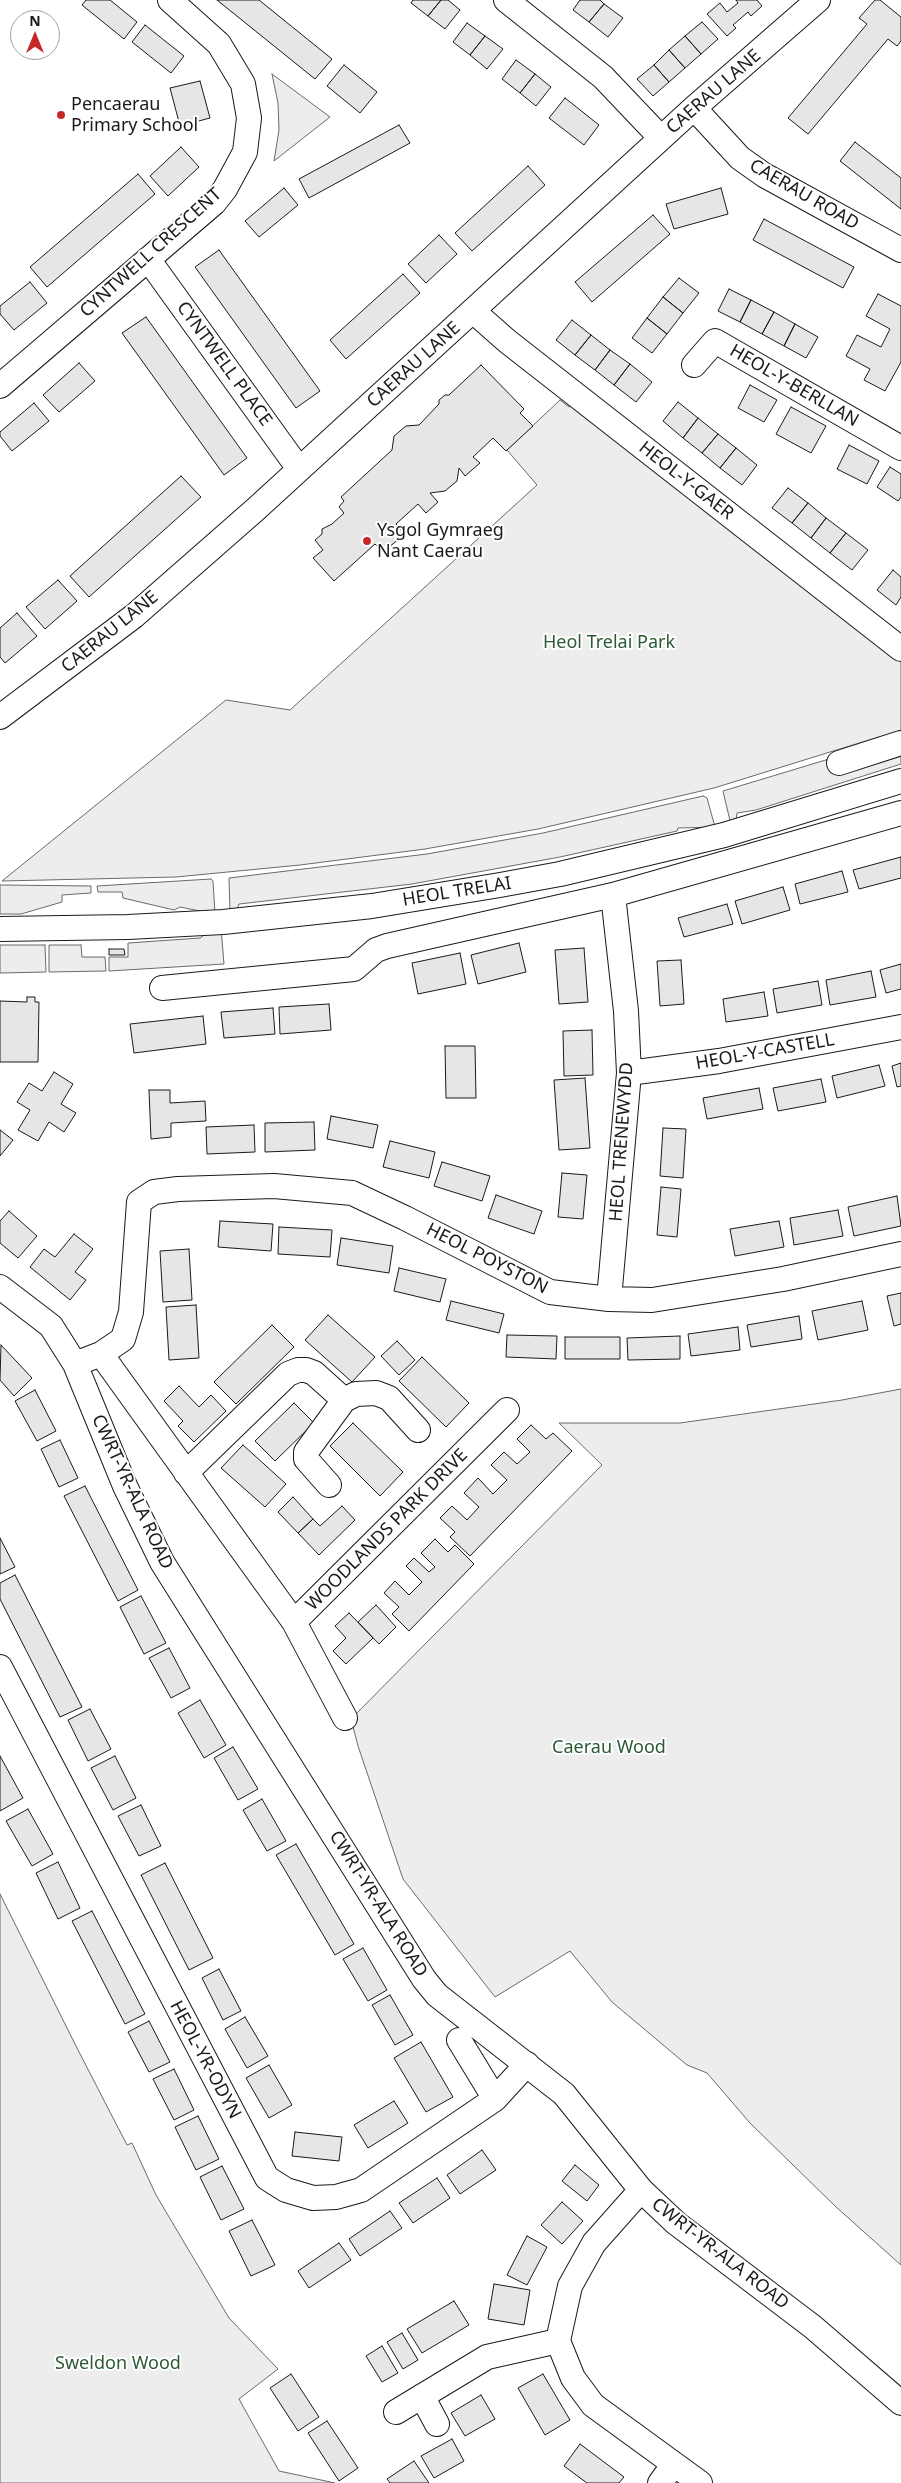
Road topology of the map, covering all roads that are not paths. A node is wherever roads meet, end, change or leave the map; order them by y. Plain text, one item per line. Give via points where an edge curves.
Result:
1 (170, 0) edge
2 (506, 0) edge
3 (810, 3) edge
4 (694, 108) junction
5 (661, 138) junction
6 (901, 250) edge
7 (148, 259) junction
8 (473, 312) junction
9 (694, 365) dead end
10 (0, 386) edge
11 (901, 448) edge
12 (299, 469) junction
13 (901, 649) edge
14 (0, 717) edge
15 (901, 743) edge
16 (839, 763) dead end
17 (901, 781) edge
18 (901, 813) edge
19 (613, 895) junction
20 (0, 929) edge
21 (162, 988) dead end
22 (901, 1027) edge
23 (629, 1073) junction
24 (901, 1254) edge
25 (0, 1287) edge
26 (609, 1299) junction
27 (101, 1354) junction
28 (75, 1364) junction
29 (344, 1400) junction
30 (507, 1410) dead end
31 (418, 1430) dead end
32 (186, 1473) junction
33 (329, 1485) dead end
34 (294, 1622) junction
35 (0, 1667) edge
36 (345, 1718) dead end
37 (459, 2040) dead end
38 (527, 2064) junction
39 (495, 2100) junction
40 (641, 2190) junction
41 (558, 2341) junction
42 (422, 2396) junction
43 (900, 2401) edge
44 (396, 2412) dead end
45 (437, 2424) dead end
46 (674, 2464) junction
47 (660, 2483) edge
48 (700, 2483) edge

1 - 7 street, CYNTWELL CRESCENT via 219,44 244,84 248,118 245,152 214,203
2 - 5 street via 603,77
3 - 4 street, CAERAU LANE
4 - 5 street, CAERAU LANE
4 - 6 street, CAERAU ROAD via 740,158 764,176
5 - 8 street, CAERAU LANE
7 - 10 street, CYNTWELL CRESCENT
7 - 12 street, CYNTWELL PLACE
8 - 12 street, CAERAU LANE
8 - 13 street, HEOL-Y-GAER
9 - 11 street, HEOL-Y-BERLLAN via 715,341
12 - 14 street, CAERAU LANE via 134,616
15 - 16 street
17 - 20 street, HEOL TRELAI via 724,835 491,887 372,906 233,921
18 - 19 street, HEOL TRELAI
19 - 21 street, HEOL TRELAI via 387,946 376,950 354,969
19 - 23 street, HEOL TRENEWYDD via 626,1011
22 - 23 street, HEOL-Y-CASTELL via 719,1061
23 - 26 street, HEOL TRENEWYDD
24 - 26 street, HEOL POYSTON via 783,1279 652,1300
25 - 28 street, CWRT-YR-ALA ROAD via 50,1326
26 - 27 street, HEOL POYSTON via 550,1292 352,1193 274,1186 178,1189 154,1192 138,1202 131,1312 123,1339
27 - 28 street
27 - 32 street
28 - 38 street, CWRT-YR-ALA ROAD via 125,1486 162,1562 419,1971 437,1995
29 - 31 street via 356,1394 376,1393 389,1398
29 - 32 street via 314,1374 298,1370 288,1374
29 - 33 street via 306,1452 306,1459
30 - 34 street, WOODLANDS PARK DRIVE via 485,1443
32 - 34 street
34 - 36 street
35 - 39 street, HEOL-YR-ODYN via 268,2178 286,2190 313,2198 336,2197 361,2190
37 - 39 street
38 - 39 street, HEOL-YR-ODYN
38 - 40 street, CWRT-YR-ALA ROAD via 564,2094
40 - 41 street via 594,2243 570,2286
40 - 43 street, CWRT-YR-ALA ROAD via 676,2223 814,2327
41 - 42 street via 487,2357
41 - 46 street via 573,2378 594,2404
42 - 44 street
42 - 45 street
46 - 47 street
46 - 48 street

